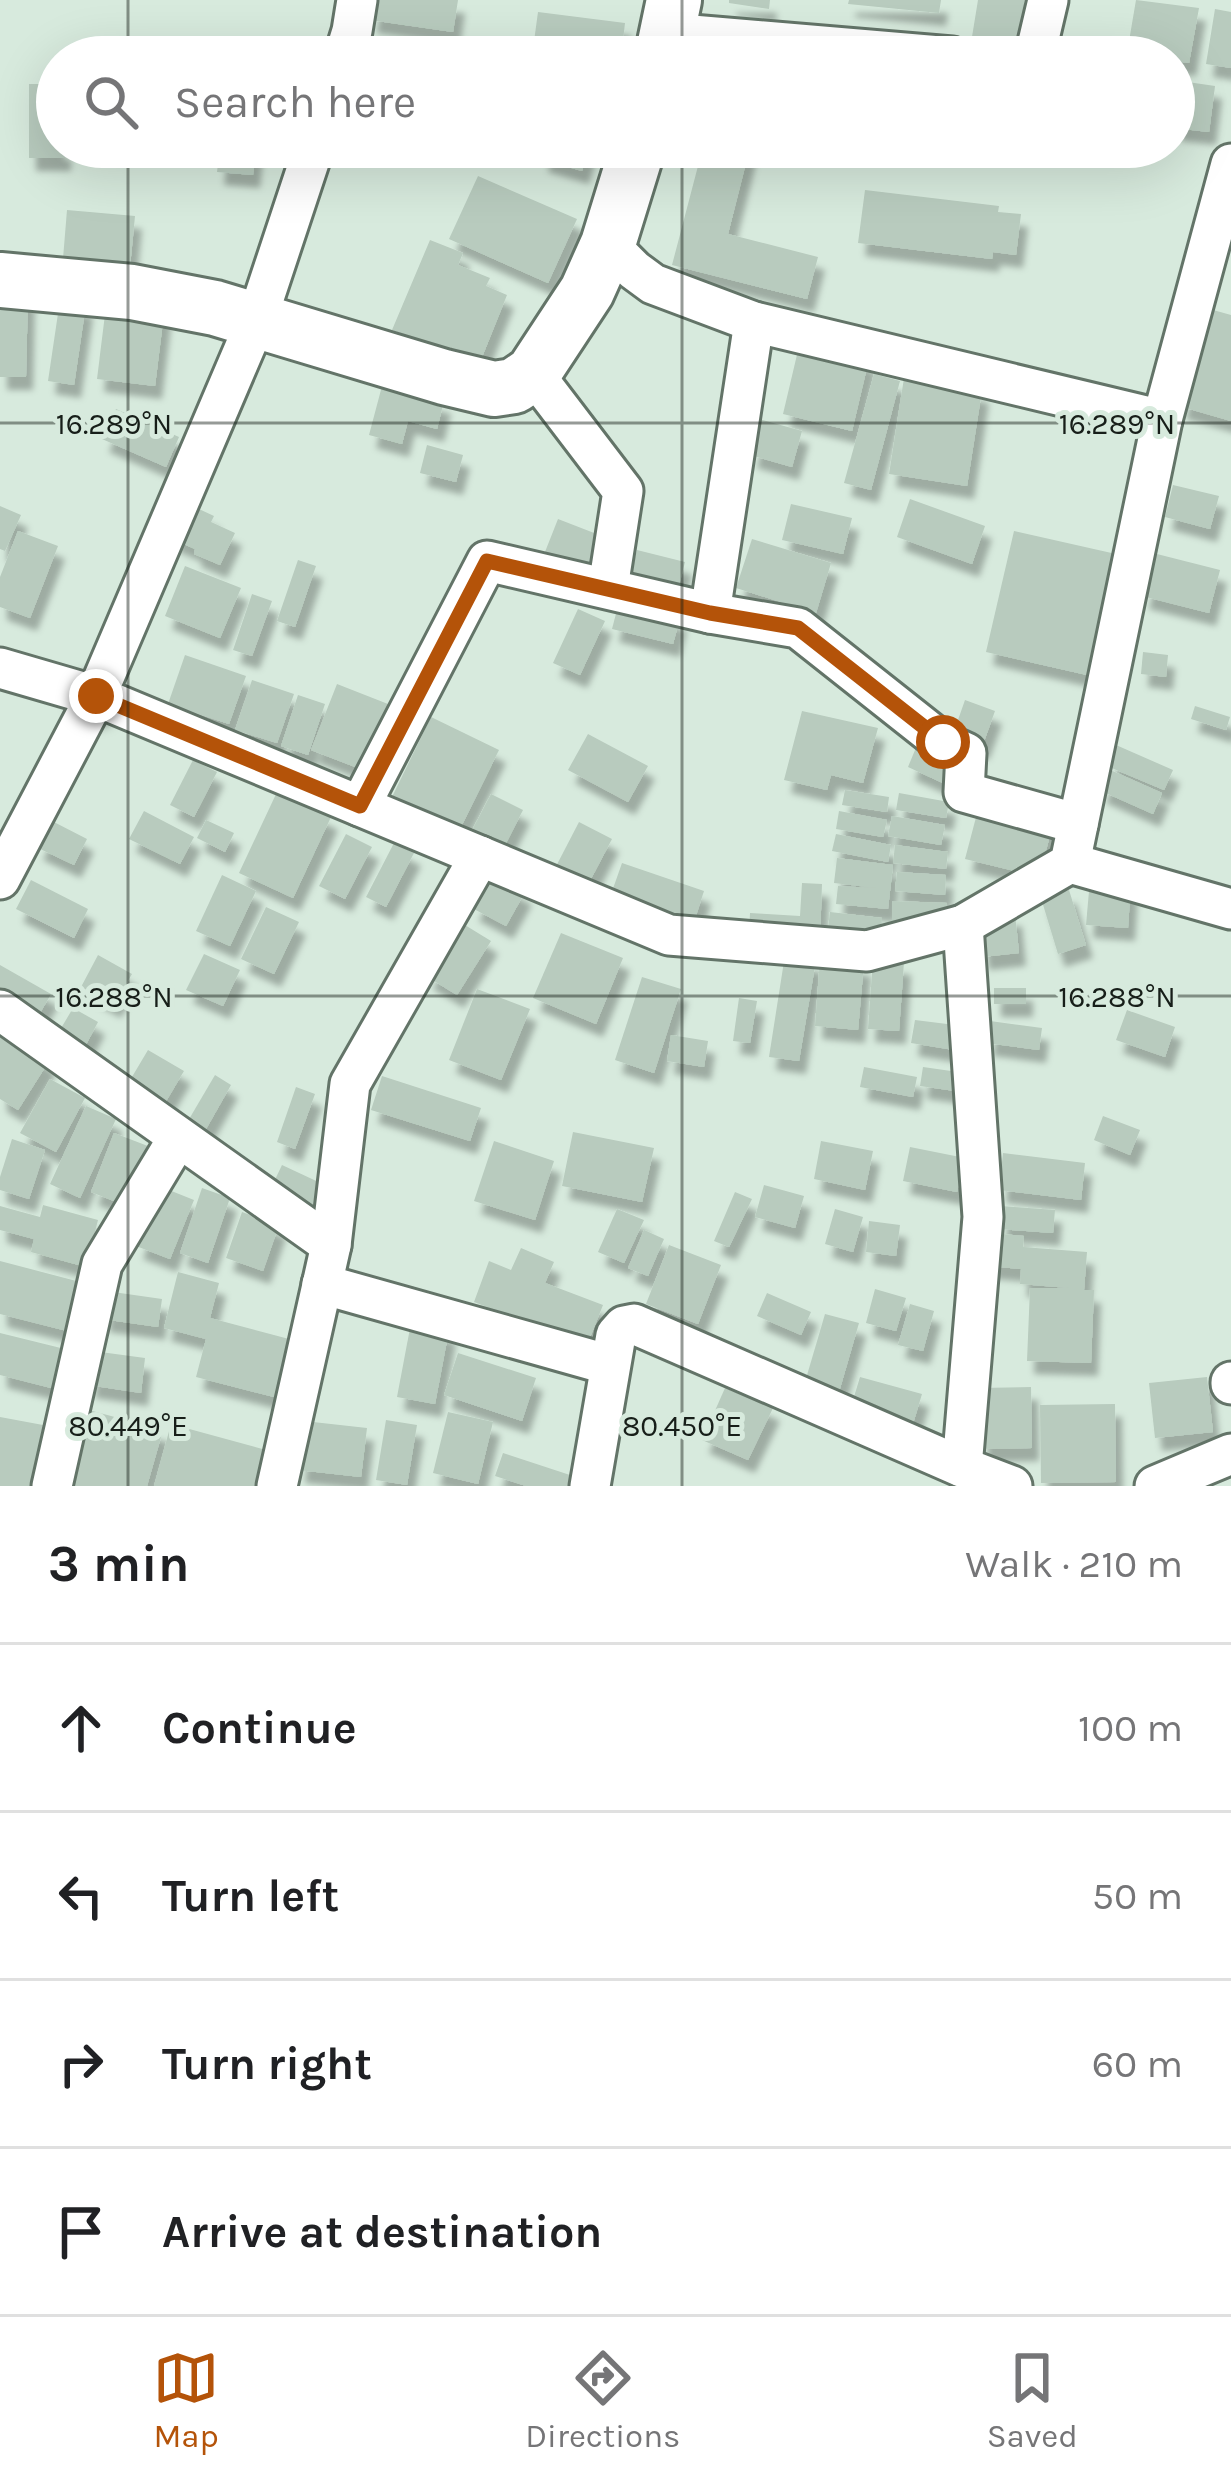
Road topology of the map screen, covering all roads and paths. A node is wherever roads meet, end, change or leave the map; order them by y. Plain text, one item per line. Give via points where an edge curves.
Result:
1 (357, 0) edge
2 (1048, 0) edge
3 (668, 30) edge
4 (350, 36) edge
5 (731, 36) edge
6 (1040, 36) edge
7 (1231, 164) edge
8 (307, 168) edge
9 (632, 168) edge
10 (608, 244) junction
11 (0, 280) edge
12 (257, 319) junction
13 (754, 322) junction
14 (533, 373) junction
15 (1162, 420) junction
16 (608, 587) junction
17 (710, 613) junction
18 (0, 668) edge
19 (96, 696) junction
20 (360, 806) junction
21 (1078, 824) junction
22 (480, 856) junction
23 (1070, 863) junction
24 (0, 879) edge
25 (1231, 909) edge
26 (963, 925) junction
27 (0, 1010) edge
28 (178, 1138) junction
29 (331, 1245) junction
30 (322, 1284) junction
31 (610, 1365) junction
32 (1231, 1454) edge
33 (962, 1467) junction
34 (52, 1486) edge
35 (277, 1486) edge
36 (590, 1486) edge
37 (1012, 1486) edge
38 (1155, 1486) edge

1 - 4 street
2 - 6 street
3 - 5 street
7 - 15 street
8 - 12 street
9 - 10 street
10 - 13 street via 653,284
10 - 14 street
11 - 12 street via 132,292
12 - 14 street via 494,389
12 - 19 street
13 - 15 street
13 - 17 street
14 - 16 street via 623,491
15 - 21 street
16 - 17 street
16 - 20 street via 487,561
17 - 21 street via 798,628 966,753 964,792
18 - 19 street
19 - 20 street
19 - 24 street
20 - 22 street
21 - 23 street
22 - 26 street via 669,935 867,951
22 - 29 street via 350,1084
23 - 25 street
23 - 26 street
26 - 33 street via 983,1217
27 - 28 street
28 - 29 street
28 - 34 street via 102,1264
29 - 30 street
30 - 31 street
30 - 35 street
31 - 33 street via 616,1335 634,1324
31 - 36 street
32 - 38 street
33 - 37 street

